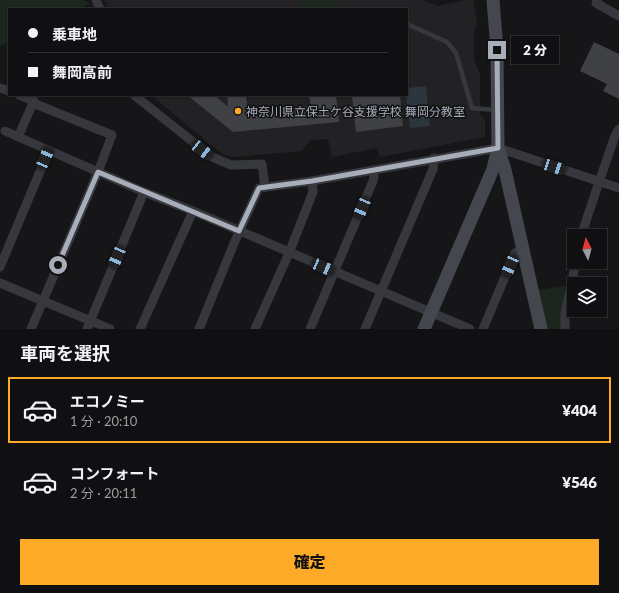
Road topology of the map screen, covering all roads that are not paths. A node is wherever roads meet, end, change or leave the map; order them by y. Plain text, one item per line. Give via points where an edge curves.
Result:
1 (493, 0) edge
2 (597, 0) edge
3 (619, 16) edge
4 (408, 24) edge
5 (22, 96) edge
6 (135, 96) edge
7 (34, 100) edge
8 (498, 110) junction
9 (619, 129) edge
10 (5, 131) dead end
11 (18, 137) junction
12 (498, 148) junction
13 (49, 150) junction
14 (434, 158) junction
15 (373, 170) junction
16 (98, 172) junction
17 (312, 181) junction
18 (599, 182) junction
19 (265, 187) junction
20 (619, 188) edge
21 (144, 192) junction
22 (193, 211) junction
23 (583, 229) edge
24 (239, 231) junction
25 (523, 249) junction
26 (289, 253) junction
27 (0, 266) edge
28 (575, 269) edge
29 (334, 272) junction
30 (0, 282) edge
31 (380, 292) junction
32 (43, 301) junction
33 (431, 312) junction
34 (89, 325) edge
35 (31, 329) edge
36 (110, 329) edge
37 (140, 329) edge
38 (199, 329) edge
39 (256, 329) edge
40 (310, 329) edge
41 (365, 329) edge
42 (424, 329) edge
43 (470, 329) edge
44 (483, 329) edge
45 (541, 329) edge
46 (565, 329) edge

1 - 8 street
2 - 3 street via 596,3
4 - 8 lane via 447,42 456,52 472,108
5 - 7 street
6 - 19 street via 212,157 231,165 262,164
7 - 11 street
7 - 16 street via 112,135
8 - 12 street
9 - 18 street
10 - 11 street
11 - 13 street
12 - 14 street
12 - 18 street
12 - 25 street
12 - 33 street via 493,169
13 - 16 street
13 - 27 street
14 - 15 street
14 - 31 street via 433,169
15 - 17 street
15 - 29 street via 374,181
16 - 21 street
16 - 32 street
17 - 19 street
17 - 26 street via 313,192
18 - 20 street
18 - 23 street
19 - 24 street via 259,188
21 - 22 street
21 - 34 street
22 - 24 street
22 - 37 street
24 - 26 street
24 - 38 street
25 - 44 street via 515,253
25 - 45 street
26 - 29 street
26 - 39 street
28 - 46 street
29 - 31 street
29 - 40 street
30 - 32 street
31 - 33 street
31 - 41 street
32 - 34 street
32 - 35 street
33 - 42 street
33 - 43 street
34 - 36 street

